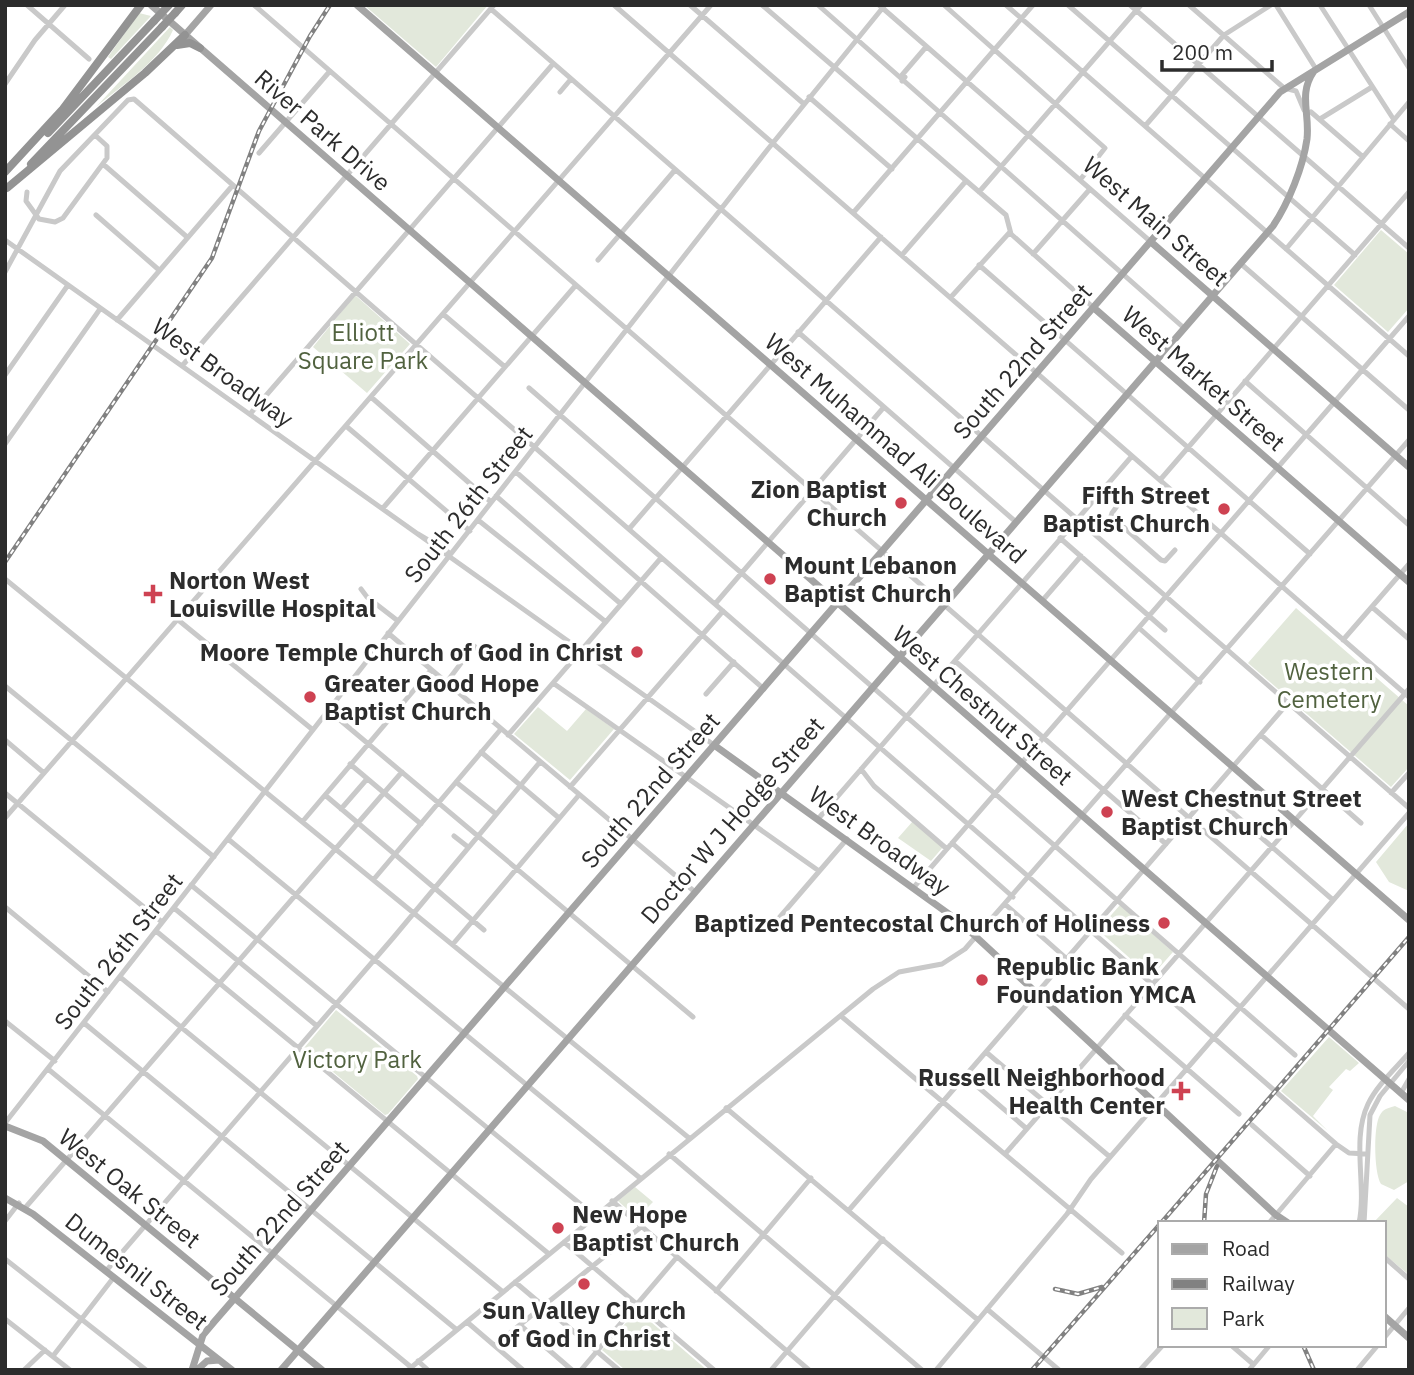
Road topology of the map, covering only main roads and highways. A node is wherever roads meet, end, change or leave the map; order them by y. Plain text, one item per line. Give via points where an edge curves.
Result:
1 (141, 5) edge
2 (151, 5) edge
3 (169, 5) edge
4 (182, 5) edge
5 (211, 5) edge
6 (358, 5) edge
7 (1409, 12) edge
8 (200, 18) junction
9 (172, 23) junction
10 (185, 35) junction
11 (174, 46) junction
12 (200, 48) junction
13 (1316, 70) junction
14 (5, 173) edge
15 (6, 189) edge
16 (1151, 242) junction
17 (470, 283) joint
18 (1212, 295) junction
19 (1094, 308) junction
20 (1155, 361) junction
21 (1409, 467) edge
22 (926, 500) junction
23 (988, 554) junction
24 (1409, 582) edge
25 (838, 603) junction
26 (899, 657) junction
27 (714, 745) junction
28 (781, 793) junction
29 (1409, 920) edge
30 (1409, 1100) edge
31 (5, 1125) edge
32 (5, 1192) edge
33 (5, 1198) edge
34 (22, 1206) junction
35 (1278, 1219) edge
36 (235, 1299) junction
37 (1386, 1318) edge
38 (1409, 1338) edge
39 (200, 1345) junction
40 (298, 1350) junction
41 (220, 1360) junction
42 (192, 1370) edge
43 (197, 1370) edge
44 (232, 1370) edge
45 (281, 1370) edge
46 (322, 1370) edge

1 - 14 highway via 63,109
2 - 9 main road, River Park Drive
3 - 14 highway, bridge via 63,119
4 - 15 highway, bridge
5 - 8 main road
6 - 22 main road, West Muhammad Ali Boulevard
7 - 13 main road, South 22nd Street
8 - 9 main road via 186,26
8 - 10 main road
9 - 10 main road, River Park Drive
10 - 11 highway
10 - 12 main road, River Park Drive
11 - 12 highway via 184,43
11 - 15 highway
12 - 17 main road, River Park Drive
13 - 16 main road, South 22nd Street via 1284,88
13 - 18 main road, Doctor W J Hodge Street via 1304,92 1308,113 1303,156 1279,216
16 - 18 main road, West Main Street
16 - 19 main road, South 22nd Street
17 - 25 main road, West Chestnut Street
18 - 20 main road, Doctor W J Hodge Street
18 - 21 main road, West Main Street
19 - 20 main road, West Market Street
19 - 22 main road, South 22nd Street
20 - 23 main road, Doctor W J Hodge Street
20 - 24 main road, West Market Street
22 - 23 main road, West Muhammad Ali Boulevard
22 - 25 main road, South 22nd Street
23 - 26 main road, Doctor W J Hodge Street
23 - 29 main road, West Muhammad Ali Boulevard
25 - 26 main road, West Chestnut Street
25 - 27 main road, South 22nd Street
26 - 28 main road, Doctor W J Hodge Street
26 - 30 main road, West Chestnut Street
27 - 28 main road, West Broadway
27 - 36 main road, South 22nd Street
28 - 35 main road, West Broadway via 978,937
28 - 40 main road, Doctor W J Hodge Street
31 - 36 main road, West Oak Street via 37,1138
32 - 34 main road, Dumesnil Street
33 - 34 main road, Dumesnil Street
34 - 39 main road, Dumesnil Street
36 - 39 main road, South 22nd Street
36 - 40 main road, West Oak Street
37 - 38 main road
39 - 41 main road, Dumesnil Street
39 - 42 main road, South 22nd Street
40 - 45 main road, Doctor W J Hodge Street
40 - 46 main road, West Oak Street
41 - 43 main road via 207,1360
41 - 44 main road, Dumesnil Street

